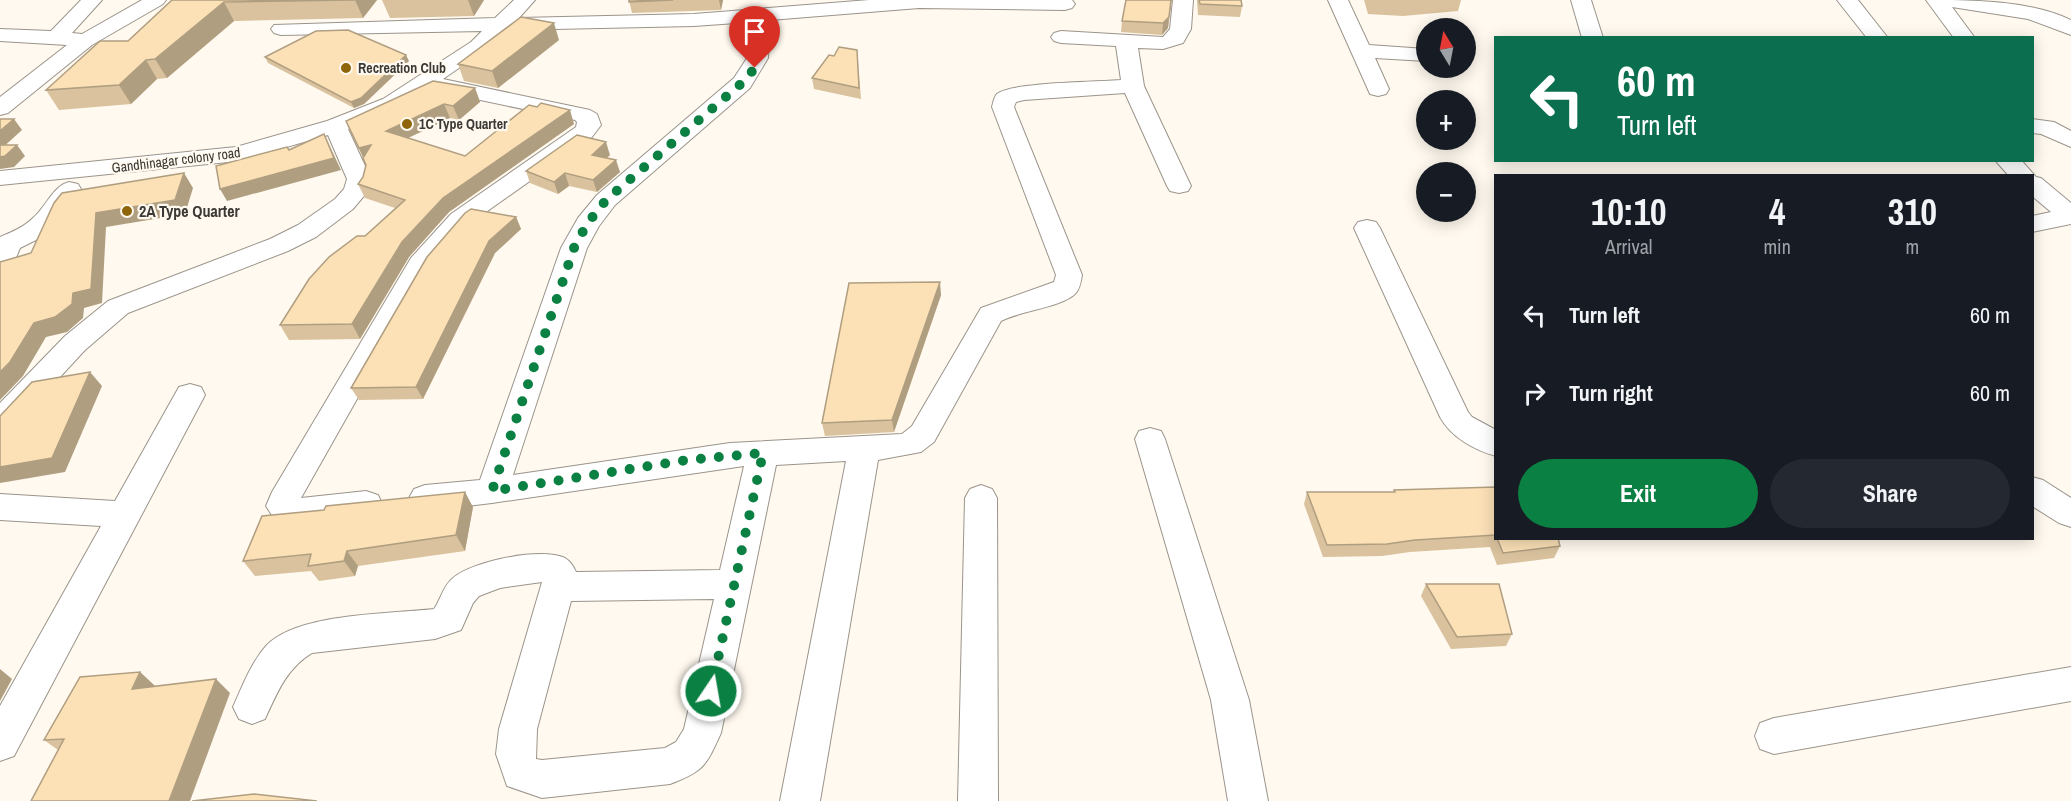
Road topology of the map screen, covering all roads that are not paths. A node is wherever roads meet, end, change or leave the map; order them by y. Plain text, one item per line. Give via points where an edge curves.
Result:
1 (92, 0) edge
2 (156, 0) edge
3 (525, 0) edge
4 (1183, 0) edge
5 (1338, 0) edge
6 (1581, 0) edge
7 (1847, 0) edge
8 (1936, 0) edge
9 (1947, 0) edge
10 (1065, 4) dead end
11 (383, 9) dead end
12 (760, 15) junction
13 (2067, 18) edge
14 (502, 23) junction
15 (281, 28) dead end
16 (369, 28) junction
17 (0, 35) edge
18 (1061, 36) dead end
19 (1592, 36) edge
20 (1876, 36) edge
21 (1963, 36) edge
22 (56, 37) junction
23 (1126, 40) junction
24 (85, 41) junction
25 (1360, 51) junction
26 (1416, 54) edge
27 (424, 82) junction
28 (1133, 86) junction
29 (1378, 89) dead end
30 (0, 108) edge
31 (335, 126) junction
32 (2034, 126) edge
33 (2071, 140) edge
34 (2009, 162) edge
35 (81, 171) junction
36 (2022, 174) edge
37 (4, 183) edge
38 (2034, 185) edge
39 (1179, 186) dead end
40 (2071, 216) edge
41 (2034, 224) edge
42 (1367, 228) dead end
43 (0, 269) edge
44 (190, 395) dead end
45 (0, 422) edge
46 (1150, 439) dead end
47 (1494, 444) edge
48 (864, 449) junction
49 (763, 453) junction
50 (2034, 490) edge
51 (492, 491) junction
52 (981, 498) dead end
53 (0, 507) edge
54 (2071, 514) edge
55 (124, 515) junction
56 (733, 584) junction
57 (558, 587) junction
58 (2071, 684) edge
59 (252, 707) dead end
60 (1774, 736) dead end
61 (0, 743) edge
62 (800, 801) edge
63 (978, 801) edge
64 (1248, 801) edge

1 - 22 street
2 - 24 street
3 - 14 street, Gandhinagar colony road
4 - 23 street via 1179,34 1173,41
5 - 25 street
6 - 19 street
7 - 20 street
8 - 21 street
9 - 13 street
10 - 12 street via 919,2
11 - 16 street
12 - 14 street
12 - 51 street via 760,52 755,68 606,200 587,224 571,257
14 - 16 street
14 - 27 street, Gandhinagar colony road via 478,46
15 - 16 street
17 - 22 street
18 - 23 street
22 - 24 street
23 - 28 street
24 - 30 street
25 - 26 street
25 - 29 street
27 - 31 street, Gandhinagar colony road via 391,104
27 - 51 street via 582,115 589,119 589,125 460,219 420,264 282,506 297,512
28 - 39 street
28 - 48 street via 1022,93 1006,98 1003,107 1069,274 1066,287 1052,296 1005,306 991,315 923,434 910,444
31 - 35 street, Gandhinagar colony road via 238,154
31 - 45 street via 359,179 356,191 345,204 308,231 279,245 118,307 75,343
32 - 33 street
34 - 36 street
35 - 37 street, Gandhinagar colony road
35 - 43 street via 44,224 9,243
38 - 40 street
40 - 41 street
42 - 47 street via 1455,417 1461,425
44 - 55 street
46 - 64 street via 1230,700
48 - 49 street
48 - 62 street
49 - 51 street via 687,460
49 - 56 street
50 - 54 street
52 - 63 street
53 - 55 street
55 - 61 street
56 - 57 street
56 - 57 street via 702,733 690,755 670,766 542,779 520,773 515,754 518,729
57 - 59 street via 561,576 546,567 485,578 459,594 448,619 435,624 313,637 294,643 279,655
58 - 60 street

